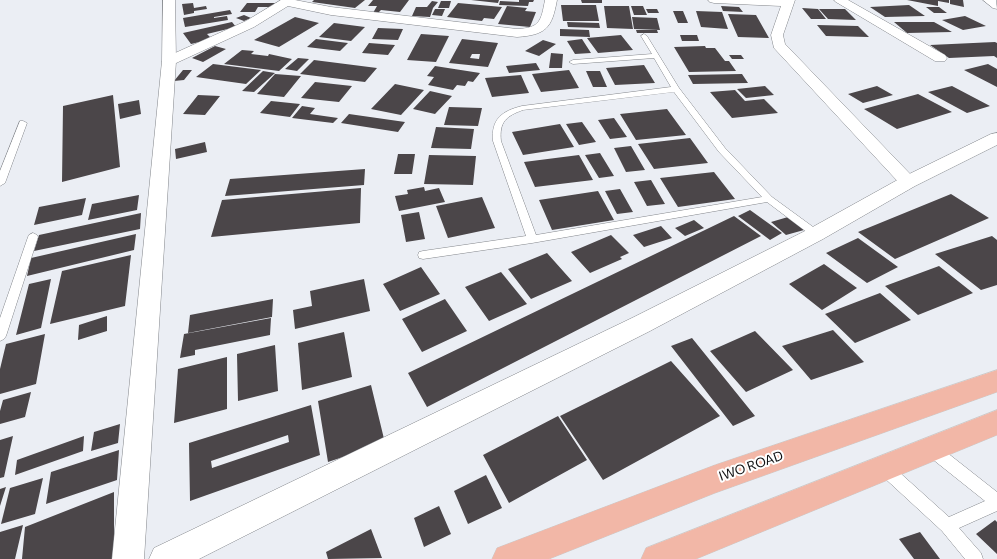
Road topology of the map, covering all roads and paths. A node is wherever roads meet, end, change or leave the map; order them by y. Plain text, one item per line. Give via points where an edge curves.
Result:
1 (169, 0) edge
2 (551, 0) edge
3 (714, 0) edge
4 (840, 0) edge
5 (989, 0) edge
6 (288, 1) edge
7 (788, 2) edge
8 (997, 6) edge
9 (644, 36) dead end
10 (656, 56) junction
11 (940, 58) dead end
12 (169, 61) junction
13 (573, 62) dead end
14 (676, 89) junction
15 (23, 123) dead end
16 (997, 138) edge
17 (908, 182) junction
18 (0, 183) edge
19 (769, 199) junction
20 (816, 234) junction
21 (33, 237) dead end
22 (532, 239) junction
23 (423, 256) dead end
24 (0, 336) edge
25 (997, 381) edge
26 (997, 422) edge
27 (931, 449) junction
28 (884, 468) junction
29 (997, 502) edge
30 (947, 526) junction
31 (128, 559) edge
32 (165, 559) edge
33 (508, 559) edge
34 (657, 559) edge
35 (975, 559) edge

1 - 12 street
2 - 6 street via 547,21 541,28 516,33 331,11
3 - 7 street
4 - 11 street
5 - 8 street
6 - 12 street via 250,24
7 - 17 street via 777,35 779,45
9 - 10 lane
10 - 13 lane
10 - 14 lane
12 - 31 street
14 - 19 lane via 722,150
14 - 22 lane via 507,112 496,129 497,141
15 - 18 lane
16 - 17 street
17 - 20 street
19 - 20 lane
19 - 22 lane
20 - 32 street via 642,324
21 - 24 lane
22 - 23 lane
25 - 33 main road, IWO ROAD via 715,479
26 - 27 main road
27 - 28 main road
27 - 29 lane
28 - 30 lane
28 - 34 main road
29 - 30 lane
30 - 35 lane

